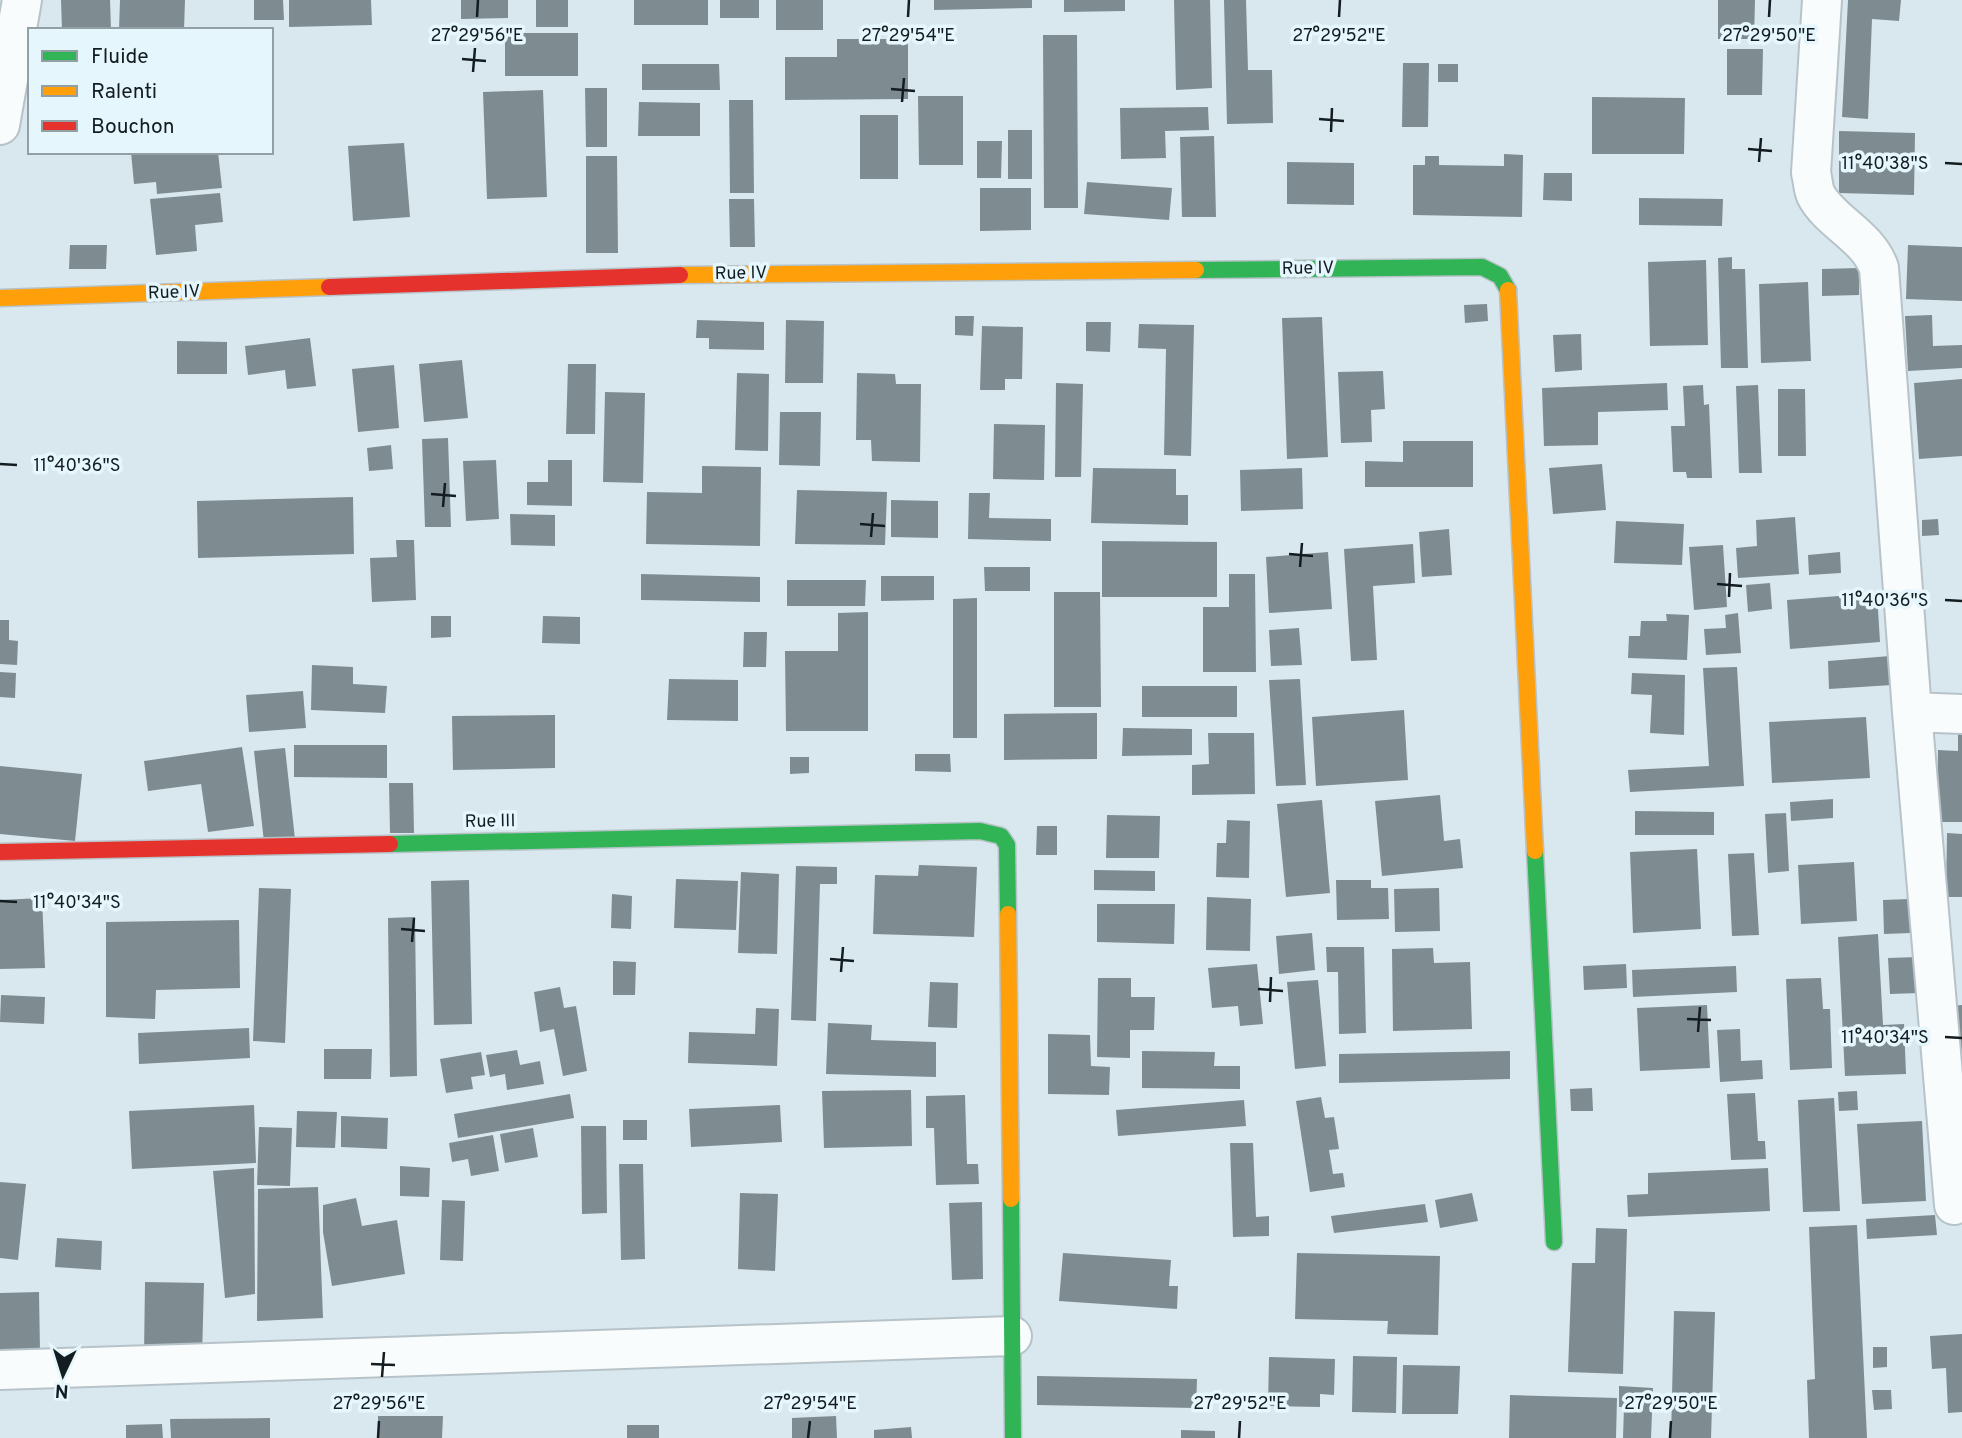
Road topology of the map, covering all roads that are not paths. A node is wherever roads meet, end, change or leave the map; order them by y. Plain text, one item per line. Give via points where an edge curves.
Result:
1 (22, 0) edge
2 (1822, 0) edge
3 (0, 125) edge
4 (0, 298) edge
5 (1912, 712) junction
6 (1962, 714) edge
7 (0, 852) edge
8 (1954, 1205) dead end
9 (1554, 1242) dead end
10 (1012, 1336) junction
11 (0, 1370) edge
12 (1013, 1438) edge

1 - 3 street
2 - 5 street via 1811,173 1816,195 1866,246 1879,268
4 - 9 street, Rue IV via 723,274 1494,270 1506,282 1509,295
5 - 6 street
5 - 8 street
7 - 10 street, Rue III via 980,831 1001,836 1008,856
10 - 11 street
10 - 12 street

